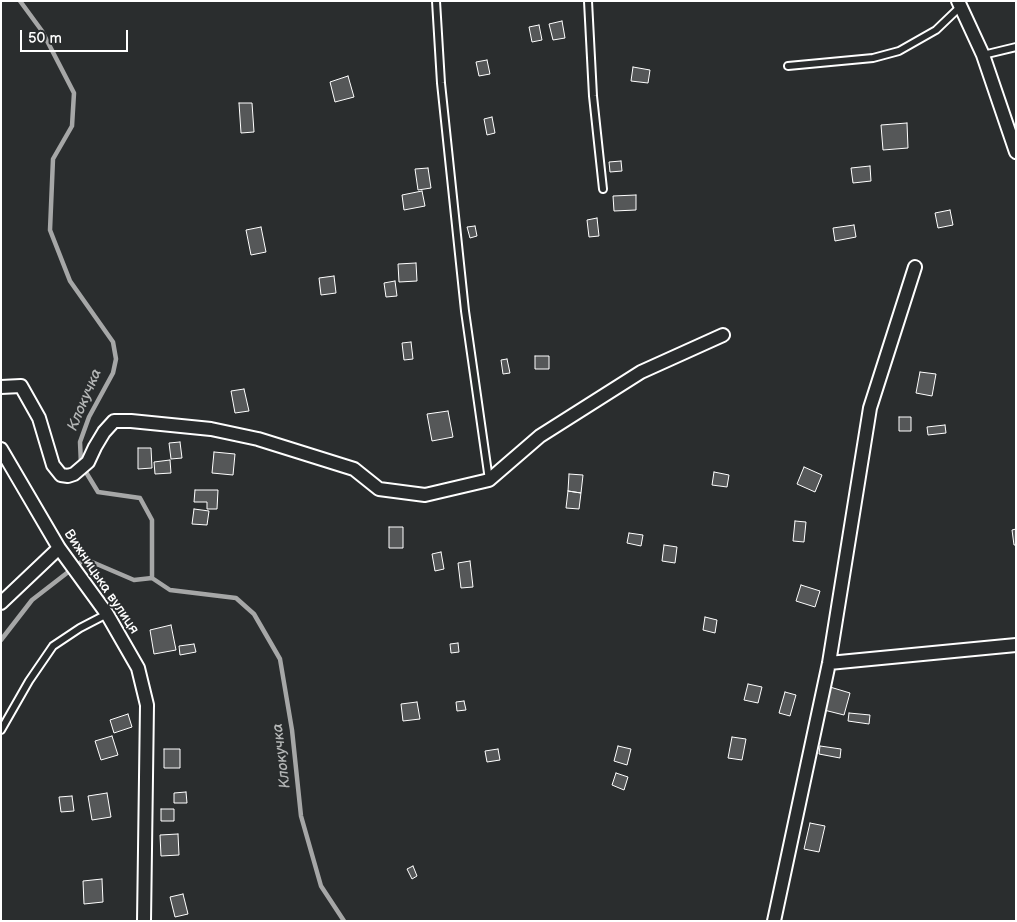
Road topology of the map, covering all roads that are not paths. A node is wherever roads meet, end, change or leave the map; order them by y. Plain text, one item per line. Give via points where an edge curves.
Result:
1 (436, 1) edge
2 (588, 1) edge
3 (959, 4) edge
4 (1016, 47) edge
5 (982, 55) junction
6 (788, 66) dead end
7 (1016, 152) edge
8 (603, 189) dead end
9 (915, 267) dead end
10 (723, 335) dead end
11 (1, 387) edge
12 (1, 449) edge
13 (489, 480) junction
14 (62, 553) junction
15 (1, 603) edge
16 (107, 614) junction
17 (1016, 645) edge
18 (829, 663) junction
19 (1, 730) edge
20 (144, 921) edge
21 (774, 921) edge

1 - 13 lane via 464,302
2 - 8 lane via 593,96
3 - 5 street
3 - 6 lane via 936,30 899,51 873,58
4 - 5 lane
5 - 7 street
9 - 18 street via 870,408
10 - 13 street via 641,372 540,436
11 - 13 street via 21,386 39,418 52,466 61,475 74,474 88,462 104,432 114,421 132,421 211,429 258,439 354,469 379,489 425,495
12 - 14 street, Вижницька вулиця
14 - 15 street
14 - 16 street, Вижницька вулиця
16 - 19 lane via 53,646
16 - 20 street, Вижницька вулиця via 138,668 147,705
17 - 18 street
18 - 21 street

